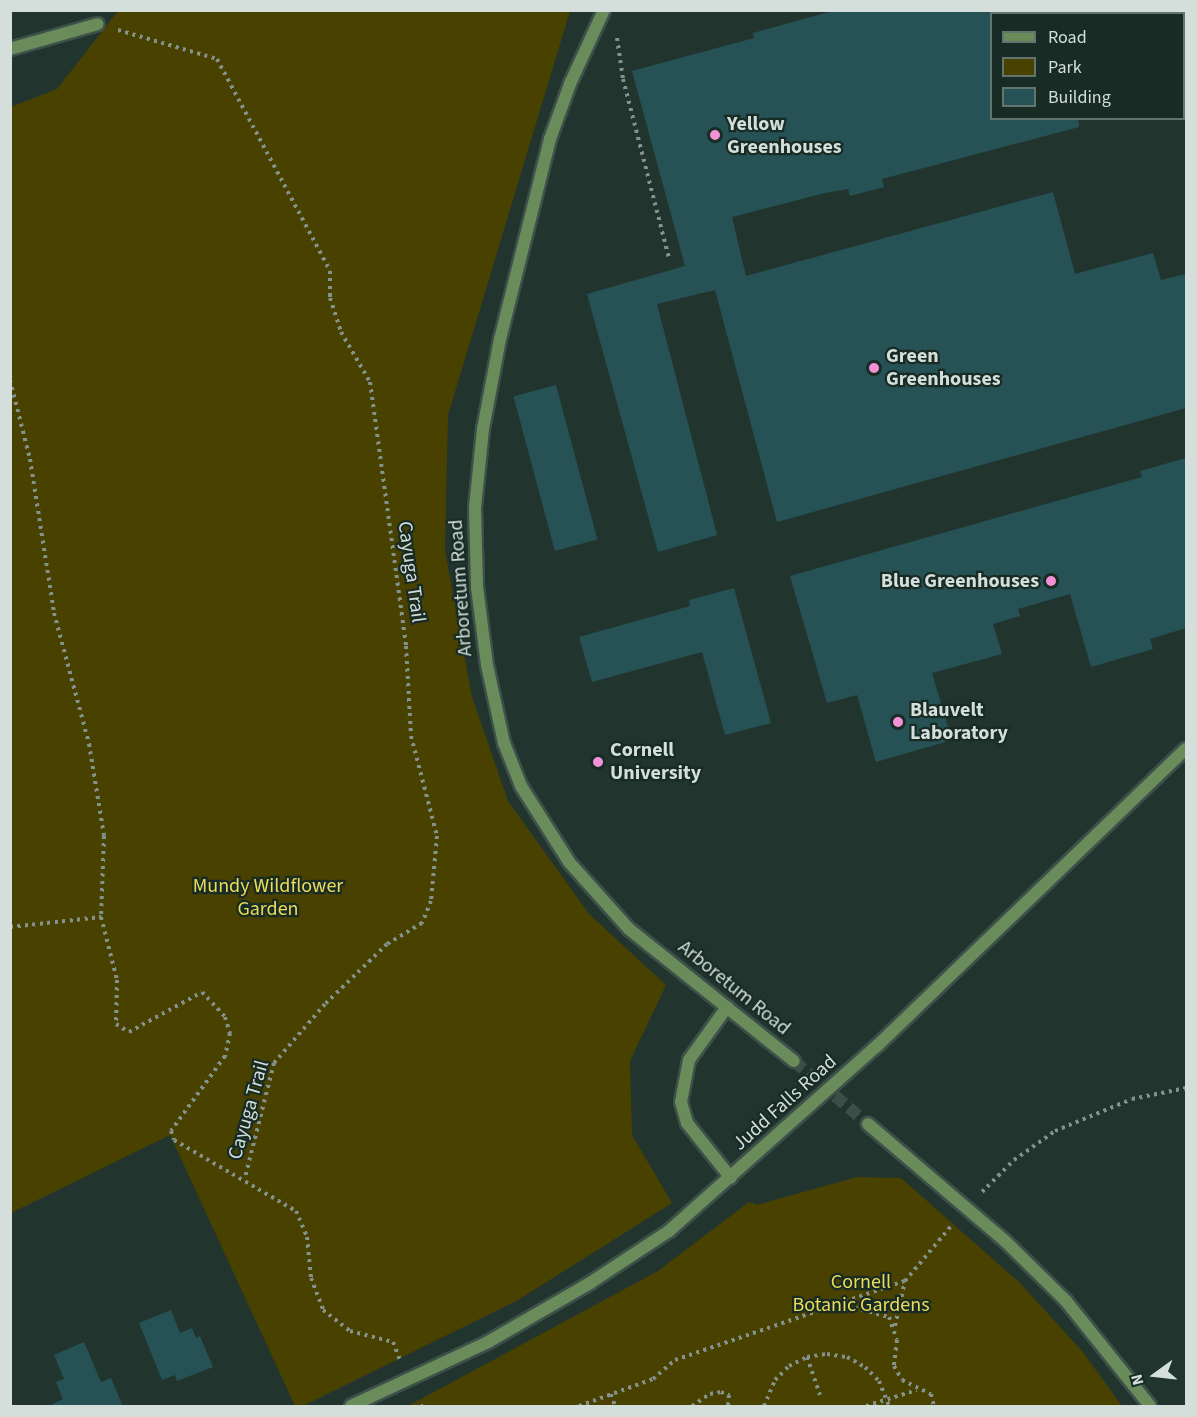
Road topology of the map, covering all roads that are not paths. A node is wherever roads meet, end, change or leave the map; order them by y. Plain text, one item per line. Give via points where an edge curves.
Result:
1 (604, 10) edge
2 (98, 24) road end
3 (10, 49) edge
4 (1186, 749) edge
5 (727, 1007) junction
6 (794, 1061) tunnel mouth
7 (868, 1124) tunnel mouth
8 (731, 1178) junction
9 (351, 1407) edge
10 (1150, 1407) edge

1 - 5 street, Arboretum Road via 550,139 500,339 483,429 475,508 477,587 487,665 504,744 521,786 569,862 629,929
2 - 3 street
4 - 8 street, Judd Falls Road via 878,1045
5 - 6 street, Arboretum Road
5 - 8 street via 689,1060 681,1102 687,1123
7 - 10 street via 967,1208 1066,1301
8 - 9 street, Judd Falls Road via 669,1231 590,1283 488,1342

